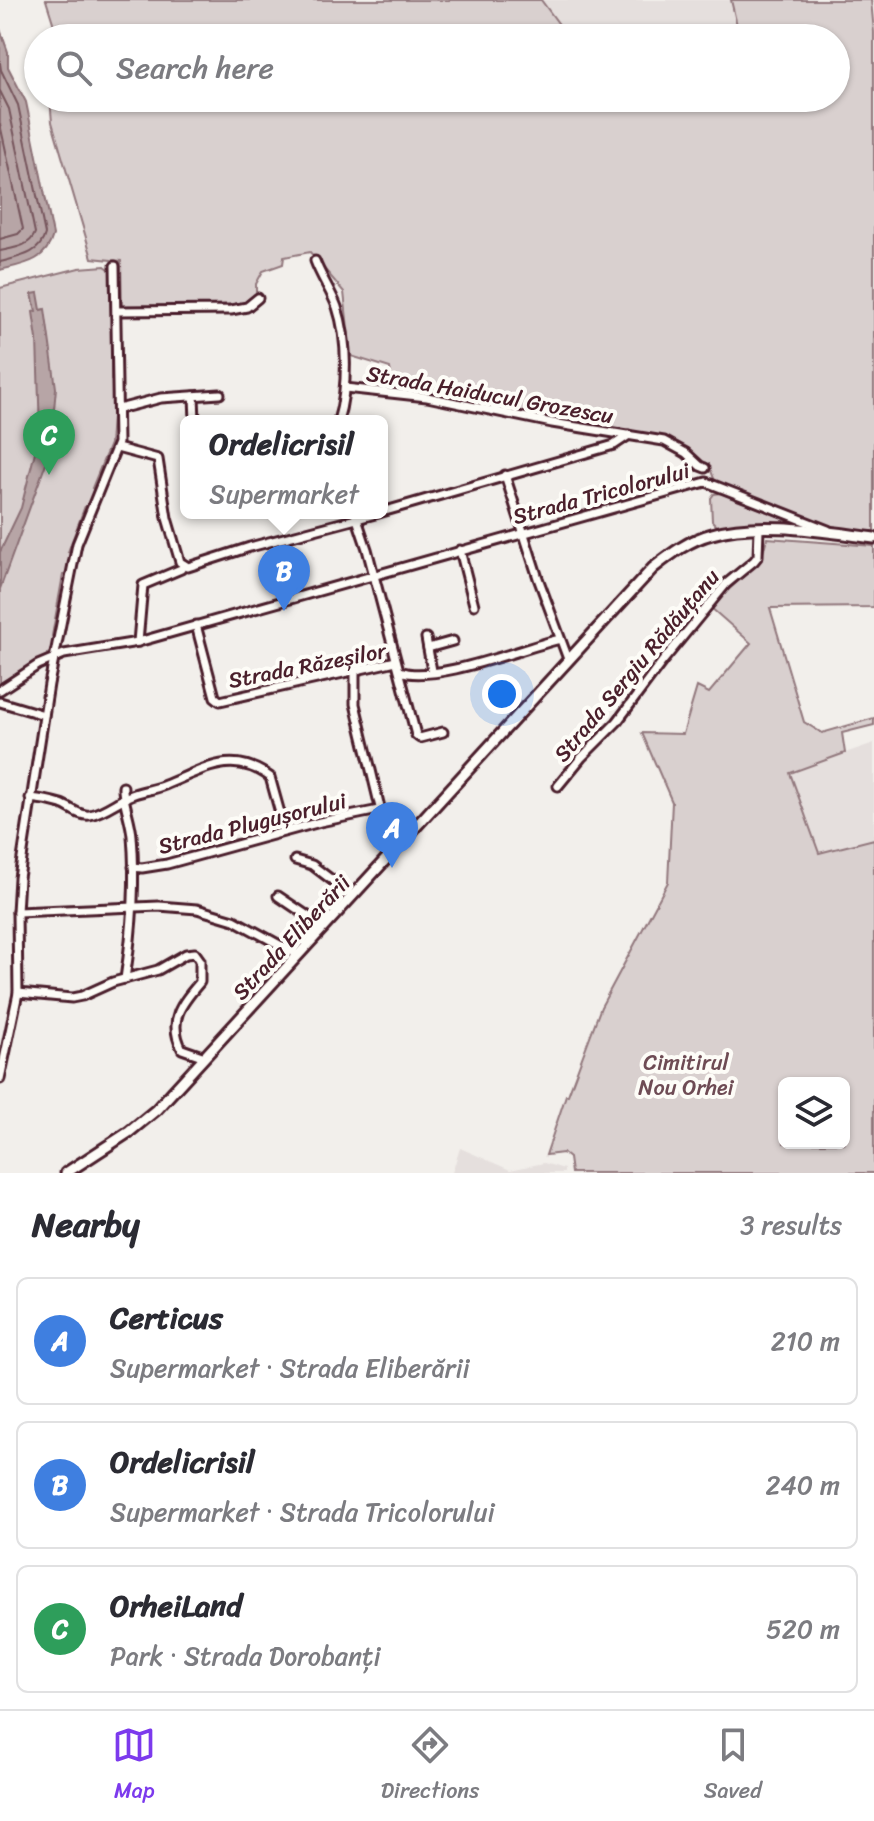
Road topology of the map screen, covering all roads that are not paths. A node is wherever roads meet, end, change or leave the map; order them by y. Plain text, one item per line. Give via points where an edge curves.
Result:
1 (315, 261) dead end
2 (115, 266) dead end
3 (258, 298) dead end
4 (117, 311) junction
5 (345, 388) junction
6 (220, 394) dead end
7 (194, 396) junction
8 (119, 409) junction
9 (195, 415) edge
10 (339, 415) edge
11 (629, 435) junction
12 (117, 448) junction
13 (705, 468) dead end
14 (505, 475) junction
15 (388, 511) edge
16 (346, 519) edge
17 (357, 519) edge
18 (759, 529) junction
19 (524, 533) junction
20 (839, 534) junction
21 (874, 538) edge
22 (460, 550) junction
23 (184, 565) junction
24 (374, 575) junction
25 (474, 605) dead end
26 (196, 625) junction
27 (426, 638) dead end
28 (560, 639) junction
29 (453, 641) dead end
30 (138, 642) junction
31 (428, 648) junction
32 (54, 658) junction
33 (568, 659) junction
34 (396, 661) junction
35 (355, 670) junction
36 (400, 671) junction
37 (432, 671) junction
38 (0, 690) edge
39 (0, 702) edge
40 (44, 715) junction
41 (443, 732) dead end
42 (558, 786) dead end
43 (123, 787) dead end
44 (30, 798) junction
45 (125, 798) junction
46 (379, 810) junction
47 (285, 831) junction
48 (391, 853) junction
49 (295, 860) dead end
50 (133, 867) junction
51 (278, 896) dead end
52 (353, 896) junction
53 (132, 907) junction
54 (17, 912) junction
55 (324, 927) junction
56 (298, 955) junction
57 (125, 979) junction
58 (18, 993) junction
59 (205, 1057) junction
60 (0, 1079) edge
61 (66, 1173) edge

1 - 5 street, Strada Haiducul Grozescu via 339,314
2 - 4 street
3 - 4 street via 231,310
4 - 8 street
5 - 10 street, Strada Haiducul Grozescu
5 - 11 street, Strada Haiducul Grozescu via 450,401
6 - 7 street
7 - 8 street
7 - 9 street
8 - 12 street
11 - 13 street, Strada Haiducul Grozescu via 664,441
11 - 14 street, Strada Haiducul Grozescu via 614,445
12 - 23 street via 158,459 171,535
12 - 32 street via 77,544
14 - 15 street, Strada Haiducul Grozescu
14 - 19 street
16 - 23 street, Strada Haiducul Grozescu
17 - 24 street
18 - 20 street, Strada Eliberării
18 - 33 street, Strada Eliberării via 711,534 683,546 653,568
18 - 42 street, Strada Sergiu Rădăuțanu via 758,556 726,584 617,722
19 - 20 street, Strada Tricolorului via 706,482
19 - 22 street, Strada Tricolorului
19 - 28 street
20 - 21 street, Strada Eliberării
22 - 24 street, Strada Tricolorului
22 - 25 street
23 - 30 street via 143,585
24 - 26 street, Strada Tricolorului
24 - 34 street
26 - 30 street, Strada Tricolorului
26 - 35 street, Strada Răzeșilor via 218,700
27 - 31 street
28 - 33 street
28 - 37 street, Strada Răzeșilor
29 - 31 street
30 - 32 street, Strada Tricolorului
31 - 37 street
32 - 38 street, Strada Tricolorului
32 - 40 street
33 - 48 street, Strada Eliberării
34 - 35 street, Strada Răzeșilor
34 - 36 street, Strada Răzeșilor
35 - 46 street, Strada Plugușorului via 355,704
36 - 37 street, Strada Răzeșilor
36 - 41 street, Strada Răzeșilor via 418,737
39 - 40 street
40 - 44 street
43 - 45 street
44 - 45 street via 85,815
44 - 54 street
45 - 47 street via 214,766 249,764 270,777
45 - 50 street
46 - 47 street, Strada Plugușorului
46 - 48 street, Strada Plugușorului
47 - 50 street, Strada Plugușorului via 167,864
48 - 52 street, Strada Eliberării
49 - 52 street via 312,865
50 - 53 street
51 - 55 street
52 - 55 street, Strada Eliberării
53 - 54 street
53 - 56 street via 216,913
53 - 57 street
54 - 58 street
55 - 56 street, Strada Eliberării
56 - 59 street, Strada Eliberării
57 - 58 street via 72,998
57 - 59 street via 158,970 190,952 199,955 200,982 180,1005 177,1027 182,1049
58 - 60 street
59 - 61 street, Strada Eliberării via 146,1120

